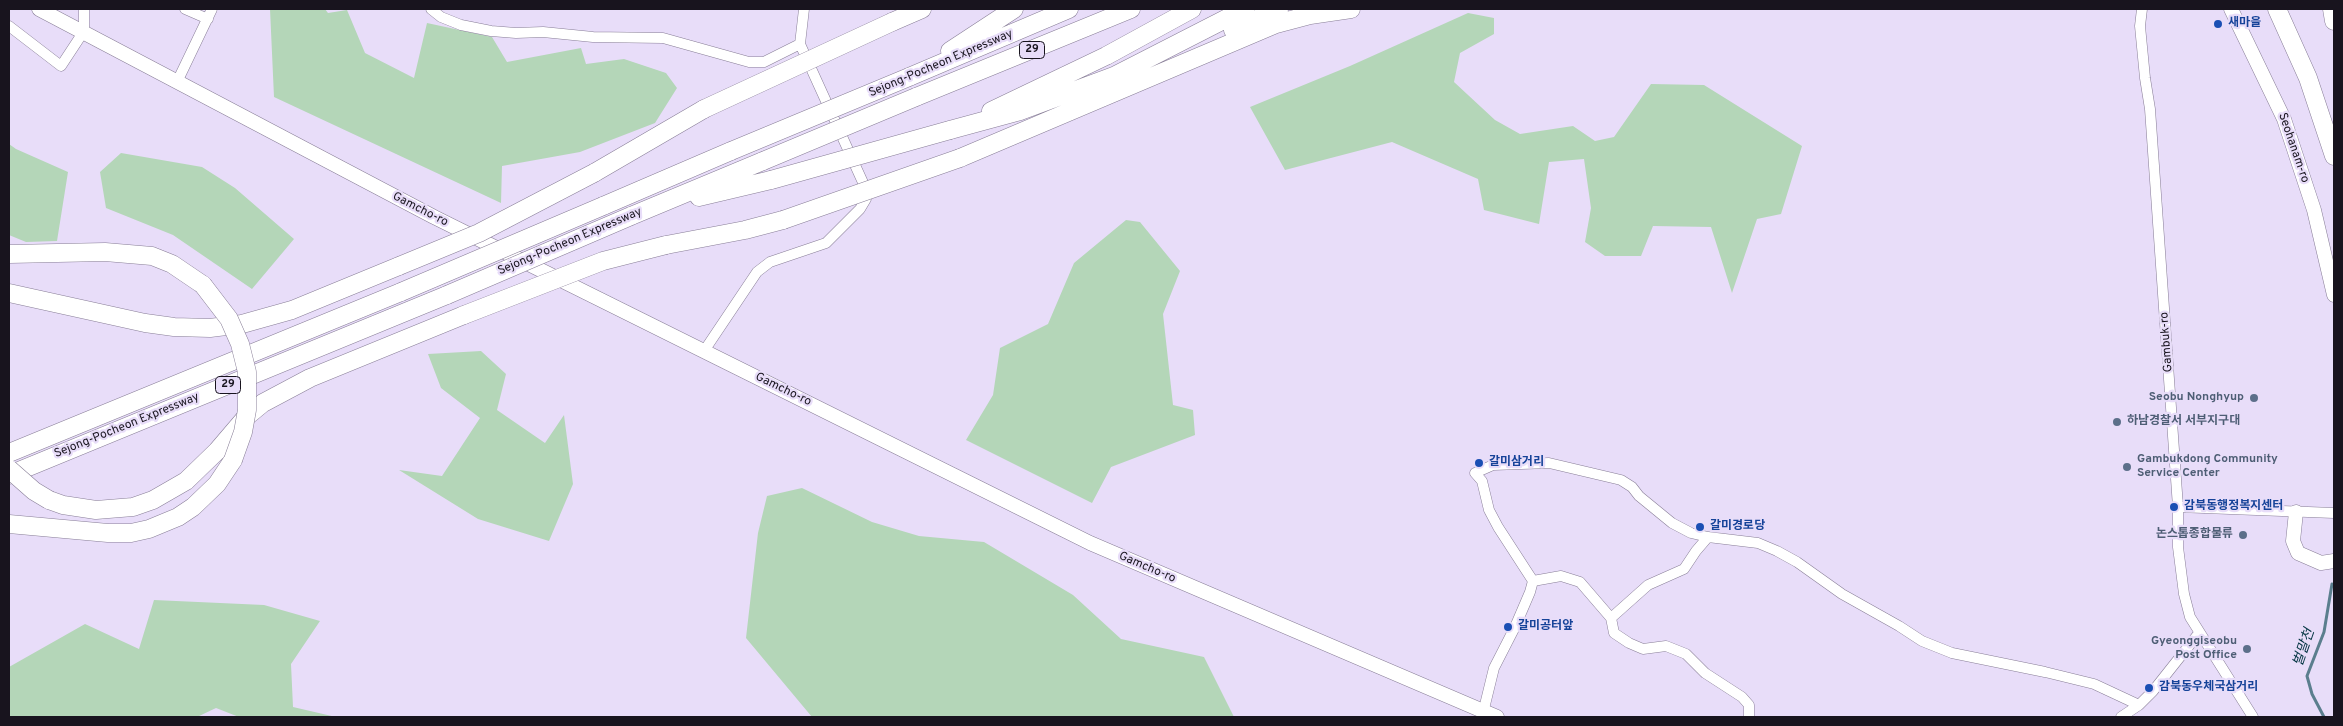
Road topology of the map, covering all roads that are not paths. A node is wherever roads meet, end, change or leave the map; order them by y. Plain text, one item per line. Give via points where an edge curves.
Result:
1 (39, 9) edge
2 (84, 9) edge
3 (185, 9) edge
4 (212, 9) edge
5 (430, 9) edge
6 (804, 9) edge
7 (921, 9) edge
8 (1014, 9) edge
9 (1029, 9) edge
10 (1070, 9) edge
11 (1131, 9) edge
12 (1192, 9) edge
13 (1245, 9) edge
14 (1279, 9) edge
15 (1351, 9) edge
16 (2142, 9) edge
17 (2231, 9) edge
18 (2277, 9) edge
19 (2332, 9) edge
20 (208, 19) junction
21 (2334, 21) edge
22 (9, 26) edge
23 (981, 30) junction
24 (84, 31) junction
25 (800, 44) junction
26 (909, 77) junction
27 (177, 82) junction
28 (950, 130) junction
29 (1018, 133) junction
30 (2334, 156) edge
31 (652, 208) junction
32 (9, 254) edge
33 (9, 293) edge
34 (2334, 295) edge
35 (704, 352) junction
36 (9, 453) edge
37 (9, 469) edge
38 (9, 474) edge
39 (2178, 507) junction
40 (2296, 512) junction
41 (2334, 513) edge
42 (9, 524) edge
43 (1708, 537) junction
44 (2334, 561) edge
45 (1533, 580) junction
46 (1611, 618) junction
47 (2198, 633) junction
48 (2139, 705) junction
49 (1483, 714) edge
50 (1497, 717) edge
51 (1749, 717) edge
52 (2121, 717) edge
53 (2253, 717) edge

1 - 24 main road, Gamcho-ro
2 - 24 street
3 - 20 street
4 - 20 street
5 - 25 street via 461,25 491,31 662,38 749,62 764,62
6 - 25 street
7 - 33 highway, bridge via 704,109 594,174 479,233 292,310 242,324 210,328 174,327
8 - 23 highway
9 - 23 highway
10 - 26 highway, Sejong-Pocheon Expressway / 29
11 - 31 highway, Sejong-Pocheon Expressway / 29, bridge
12 - 28 highway via 1106,56
13 - 28 highway via 1114,76 1020,111
14 - 29 highway
15 - 29 highway via 1276,24
16 - 39 street, Gambuk-ro via 2141,35 2150,109
17 - 34 main road, Seohanam-ro via 2284,119 2314,210
18 - 30 highway via 2308,78
19 - 21 highway
20 - 27 street
22 - 24 street via 61,66
23 - 26 highway
24 - 27 main road, Gamcho-ro
25 - 35 street via 866,187 866,199 860,210 826,243 770,262 757,272
26 - 36 highway, Sejong-Pocheon Expressway / 29, bridge
27 - 35 main road, Gamcho-ro via 434,217
28 - 31 highway, bridge via 771,180
29 - 37 highway, bridge via 960,158 784,220 603,260 310,378 263,403 246,417 186,481 133,507 96,510 62,505 34,491
31 - 38 highway, Sejong-Pocheon Expressway / 29, bridge
32 - 42 highway, bridge via 105,252 152,256 172,264 203,285 229,318 247,372 243,432 234,460 193,507 171,521 131,533
35 - 49 main road, Gamcho-ro via 1090,543
39 - 40 street
39 - 47 street, Gambuk-ro via 2178,546 2184,594
40 - 41 street
40 - 44 main road via 2293,541 2298,553 2321,563
43 - 45 street via 1672,523 1621,480 1549,463 1486,467 1475,472 1482,481 1489,510
43 - 46 street via 1684,569 1648,584
43 - 48 street via 1758,543 1777,551 1922,641 1952,653 2094,684
45 - 46 street via 1561,576 1580,582
45 - 49 street via 1515,627 1494,668
46 - 51 street via 1614,633 1629,643 1643,649 1666,646 1686,654 1705,673 1742,697 1749,706
47 - 48 street
47 - 53 street, Gambuk-ro
48 - 52 street
49 - 50 main road, Gamcho-ro

